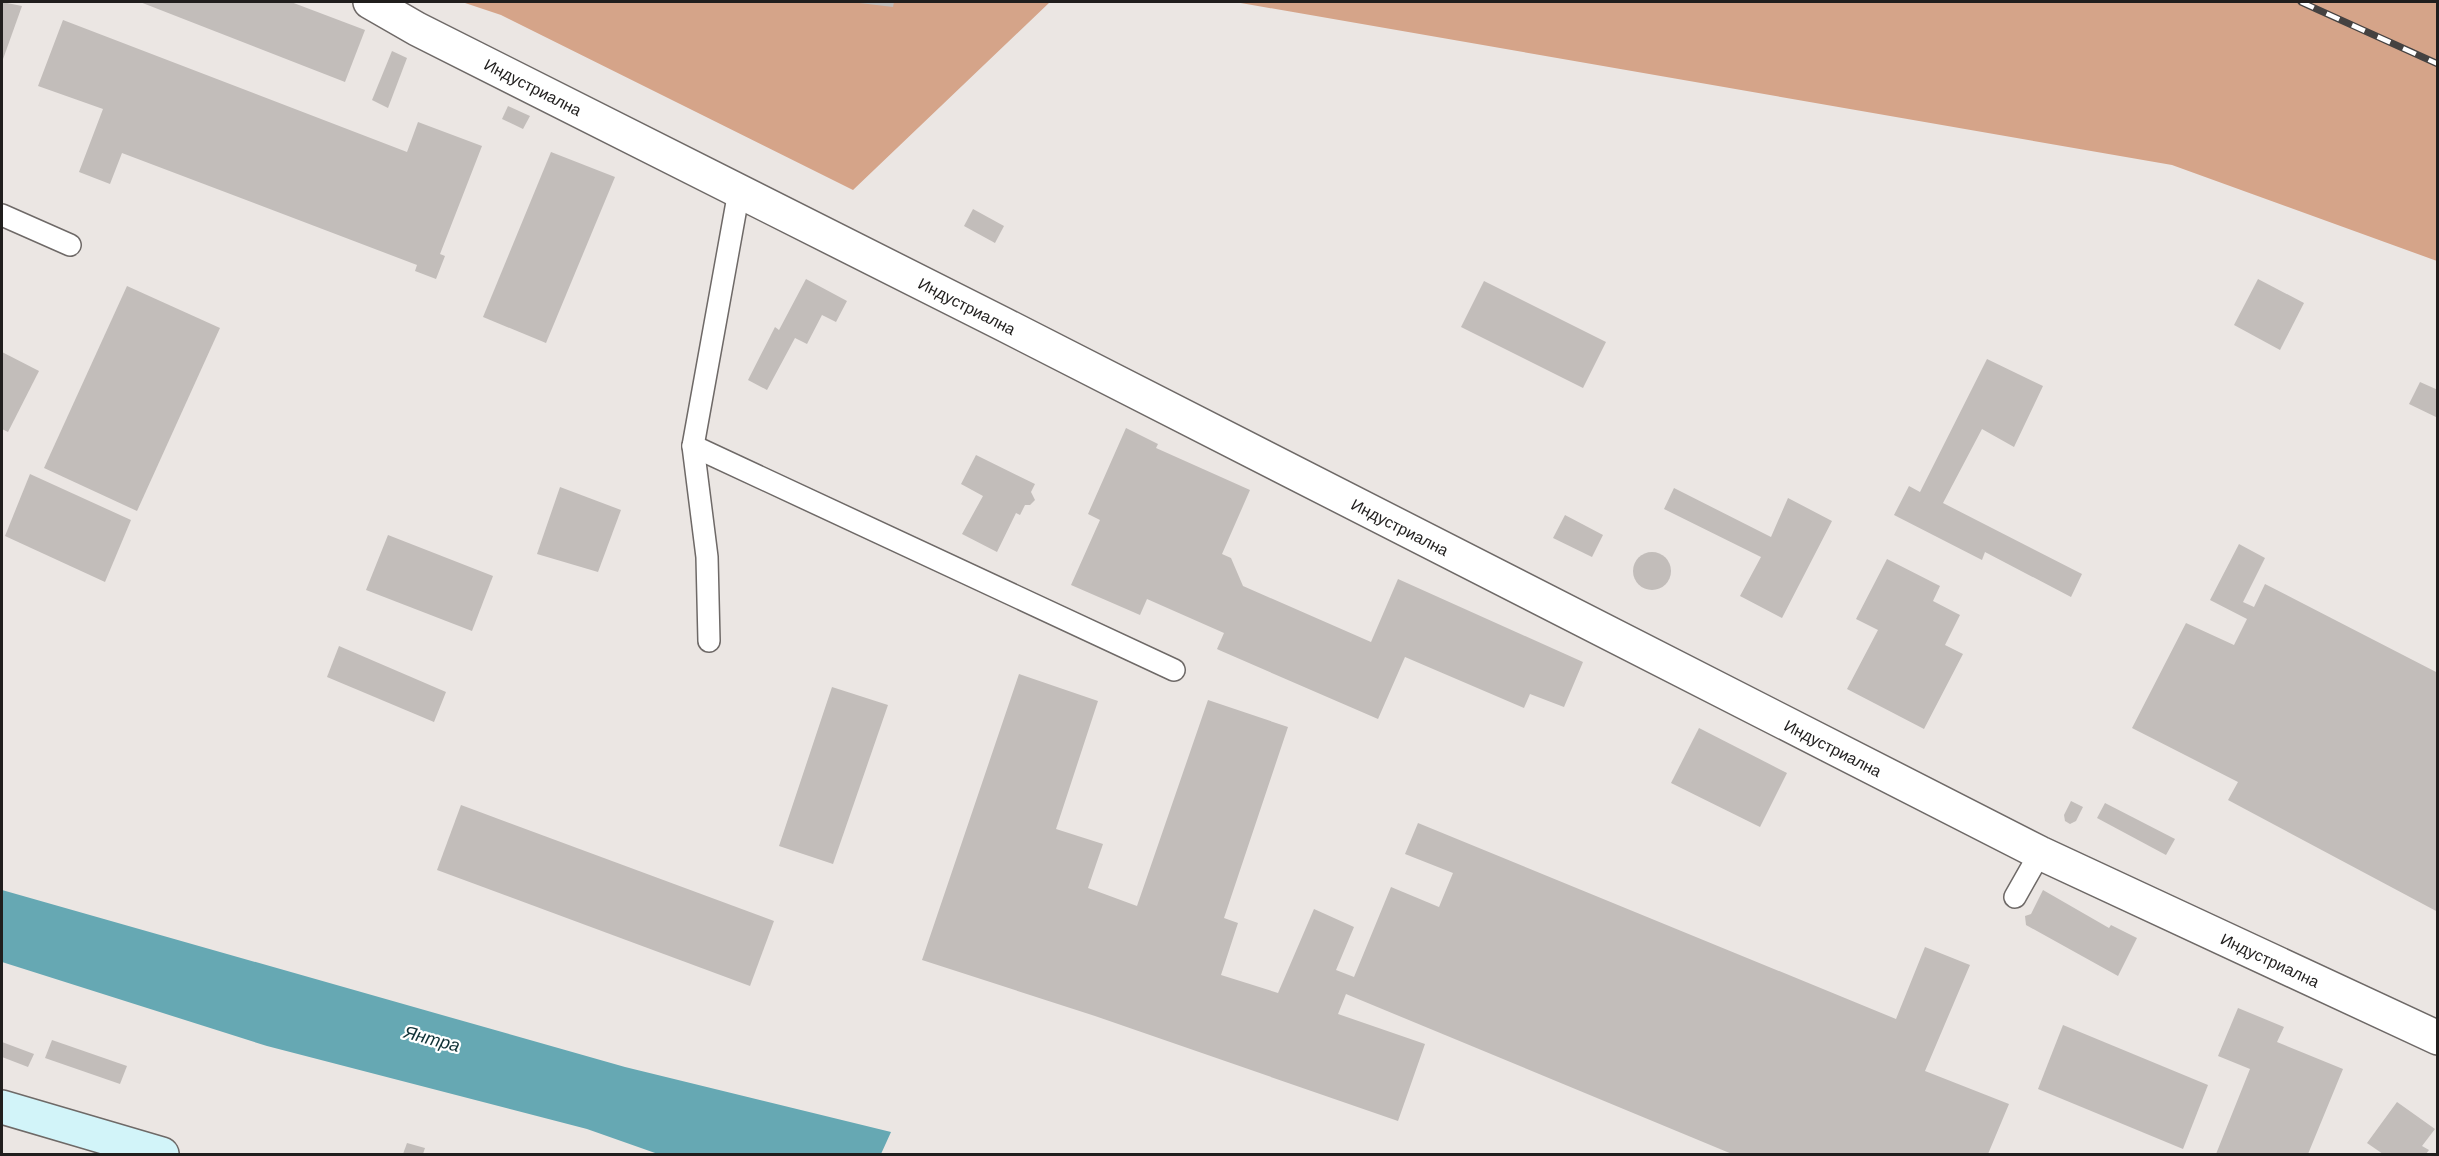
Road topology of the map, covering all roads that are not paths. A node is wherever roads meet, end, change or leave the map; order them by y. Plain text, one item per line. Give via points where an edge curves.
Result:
1 (370, 2) edge
2 (739, 191) junction
3 (2, 215) edge
4 (70, 245) dead end
5 (693, 446) junction
6 (709, 641) dead end
7 (1174, 670) dead end
8 (2040, 853) junction
9 (2016, 897) dead end
10 (2438, 1038) edge
11 (2, 1107) edge
12 (162, 1155) edge

1 - 2 street, Индустриална
2 - 5 lane
2 - 8 street, Индустриална
3 - 4 lane
5 - 6 lane via 707,557
5 - 7 lane
8 - 9 lane
8 - 10 street, Индустриална
11 - 12 street

